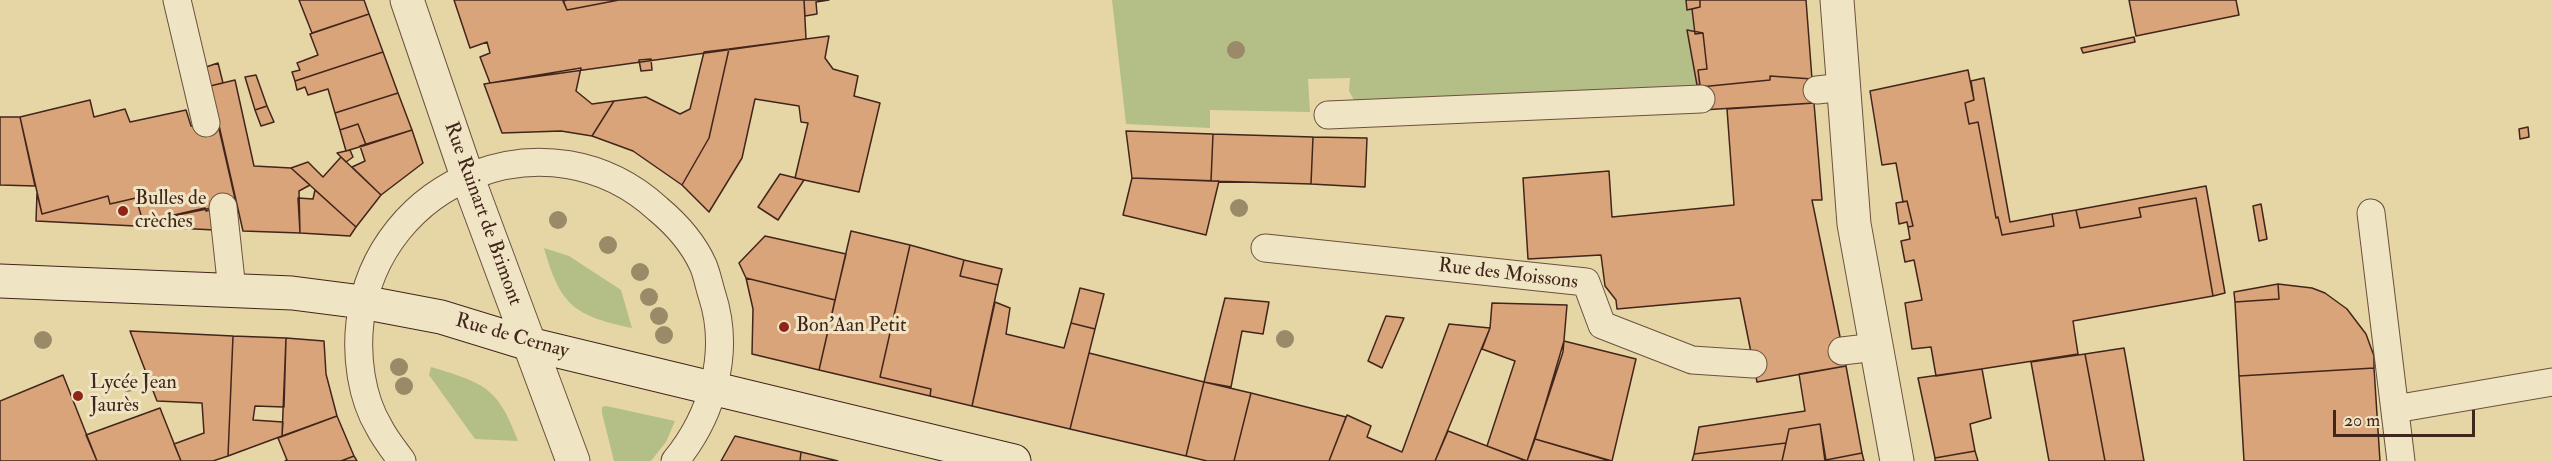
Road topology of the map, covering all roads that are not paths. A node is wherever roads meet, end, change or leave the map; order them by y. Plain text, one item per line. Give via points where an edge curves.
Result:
1 (177, 0) edge
2 (407, 0) edge
3 (1837, 0) edge
4 (1701, 99) dead end
5 (1328, 115) dead end
6 (206, 123) dead end
7 (467, 176) junction
8 (224, 207) dead end
9 (2371, 213) dead end
10 (1265, 248) dead end
11 (0, 281) edge
12 (232, 291) junction
13 (362, 302) junction
14 (529, 344) junction
15 (1876, 347) junction
16 (1842, 351) dead end
17 (1753, 364) dead end
18 (2551, 385) edge
19 (714, 388) junction
20 (2395, 409) junction
21 (402, 461) edge
22 (573, 461) edge
23 (675, 461) edge
24 (1014, 461) edge
25 (1897, 461) edge
26 (2401, 461) edge

1 - 6 lane
2 - 7 main road, Rue Ruinart de Brimont
3 - 15 main road via 1830,89
4 - 5 lane
7 - 13 lane via 439,191 411,214 373,267
7 - 14 main road, Rue Ruinart de Brimont
7 - 19 lane via 506,165 556,162 601,172 643,194 677,226 703,265 717,310 719,356
8 - 12 lane
9 - 20 lane
10 - 17 lane, Rue des Moissons via 1586,282 1602,326 1692,360
11 - 12 main road, Rue de Cernay
12 - 13 main road, Rue de Cernay via 292,293
13 - 14 main road, Rue de Cernay via 441,317
13 - 21 lane via 357,343 362,386 378,426
14 - 19 main road, Rue de Cernay
14 - 22 main road, Rue Ruinart de Brimont
15 - 16 lane
15 - 25 main road
18 - 20 lane
19 - 23 lane via 701,423
19 - 24 main road, Rue de Cernay
20 - 26 lane

